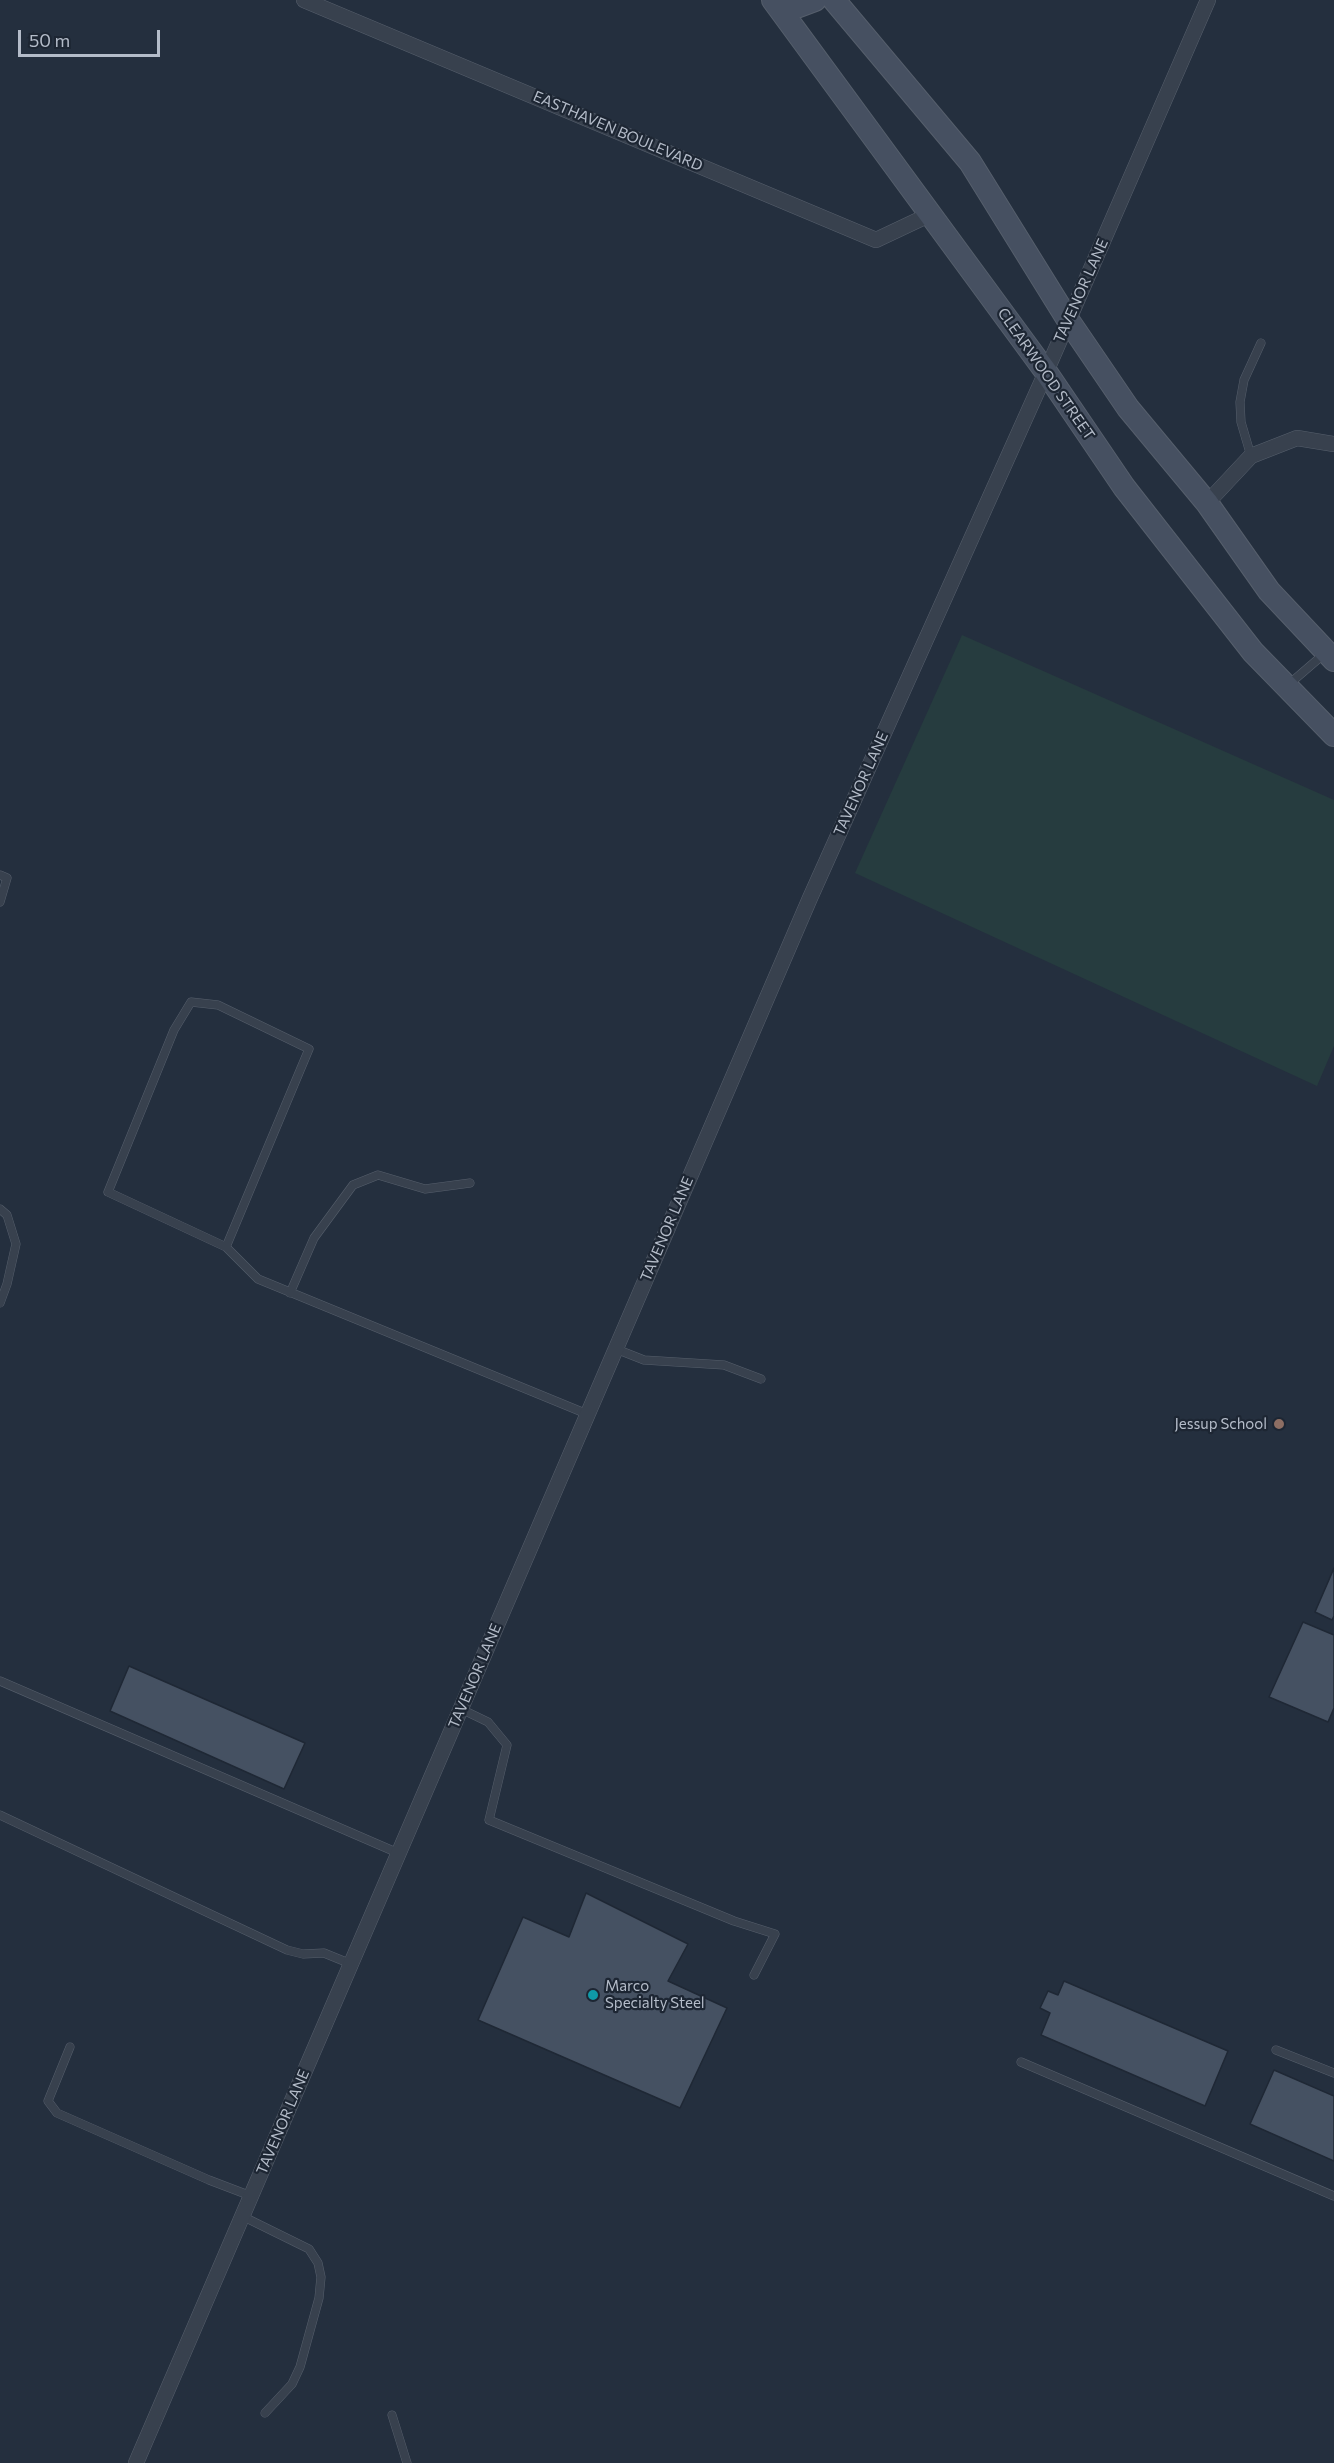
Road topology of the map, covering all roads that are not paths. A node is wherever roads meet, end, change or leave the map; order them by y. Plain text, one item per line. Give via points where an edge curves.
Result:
1 (304, 0) edge
2 (815, 0) edge
3 (834, 0) edge
4 (1208, 0) edge
5 (782, 4) edge
6 (931, 214) junction
7 (1068, 320) junction
8 (1261, 343) dead end
9 (1046, 372) junction
10 (1334, 444) edge
11 (1251, 456) junction
12 (1206, 503) junction
13 (1332, 653) edge
14 (1287, 686) junction
15 (1334, 735) edge
16 (0, 875) edge
17 (0, 902) edge
18 (470, 1183) dead end
19 (0, 1209) edge
20 (226, 1247) junction
21 (290, 1293) junction
22 (0, 1303) edge
23 (615, 1349) junction
24 (761, 1379) dead end
25 (587, 1414) junction
26 (0, 1681) edge
27 (461, 1709) junction
28 (0, 1815) edge
29 (398, 1853) junction
30 (351, 1964) junction
31 (754, 1975) dead end
32 (70, 2047) dead end
33 (1276, 2050) dead end
34 (1021, 2062) dead end
35 (1334, 2073) edge
36 (251, 2196) junction
37 (1334, 2196) edge
38 (242, 2216) junction
39 (265, 2413) dead end
40 (392, 2415) dead end
41 (136, 2463) edge
42 (407, 2463) edge

1 - 6 street, EASTHAVEN BOULEVARD via 876,240
2 - 5 main road
3 - 7 main road via 970,162
4 - 7 street, TAVENOR LANE
5 - 6 main road, CLEARWOOD STREET
6 - 9 main road, CLEARWOOD STREET
7 - 9 street, TAVENOR LANE
7 - 12 main road via 1128,408
8 - 11 lane via 1244,380 1240,402 1241,422
9 - 14 main road, CLEARWOOD STREET via 1124,487 1253,652
9 - 23 street, TAVENOR LANE via 810,898
10 - 11 street via 1297,438
11 - 12 street
12 - 13 main road via 1269,591
13 - 14 lane
14 - 15 main road, CLEARWOOD STREET
16 - 17 lane via 7,878
18 - 21 lane via 425,1189 378,1175 352,1185 314,1238
19 - 22 lane via 7,1215 16,1244
20 - 20 lane via 108,1192 174,1030 191,1002 218,1005 309,1049
20 - 21 lane via 258,1279
21 - 25 lane
23 - 24 lane via 644,1360 724,1365
23 - 25 street, TAVENOR LANE
25 - 27 street, TAVENOR LANE
26 - 29 lane
27 - 29 street, TAVENOR LANE
27 - 31 lane via 488,1722 507,1745 489,1820 734,1921 775,1934
28 - 30 lane via 287,1950 324,1953
29 - 30 street, TAVENOR LANE
30 - 36 street, TAVENOR LANE
32 - 36 lane via 48,2101 57,2113
33 - 35 lane
34 - 37 lane
36 - 38 street, TAVENOR LANE
38 - 39 lane via 309,2249 321,2277 300,2367 292,2384
38 - 41 street, TAVENOR LANE
40 - 42 lane

